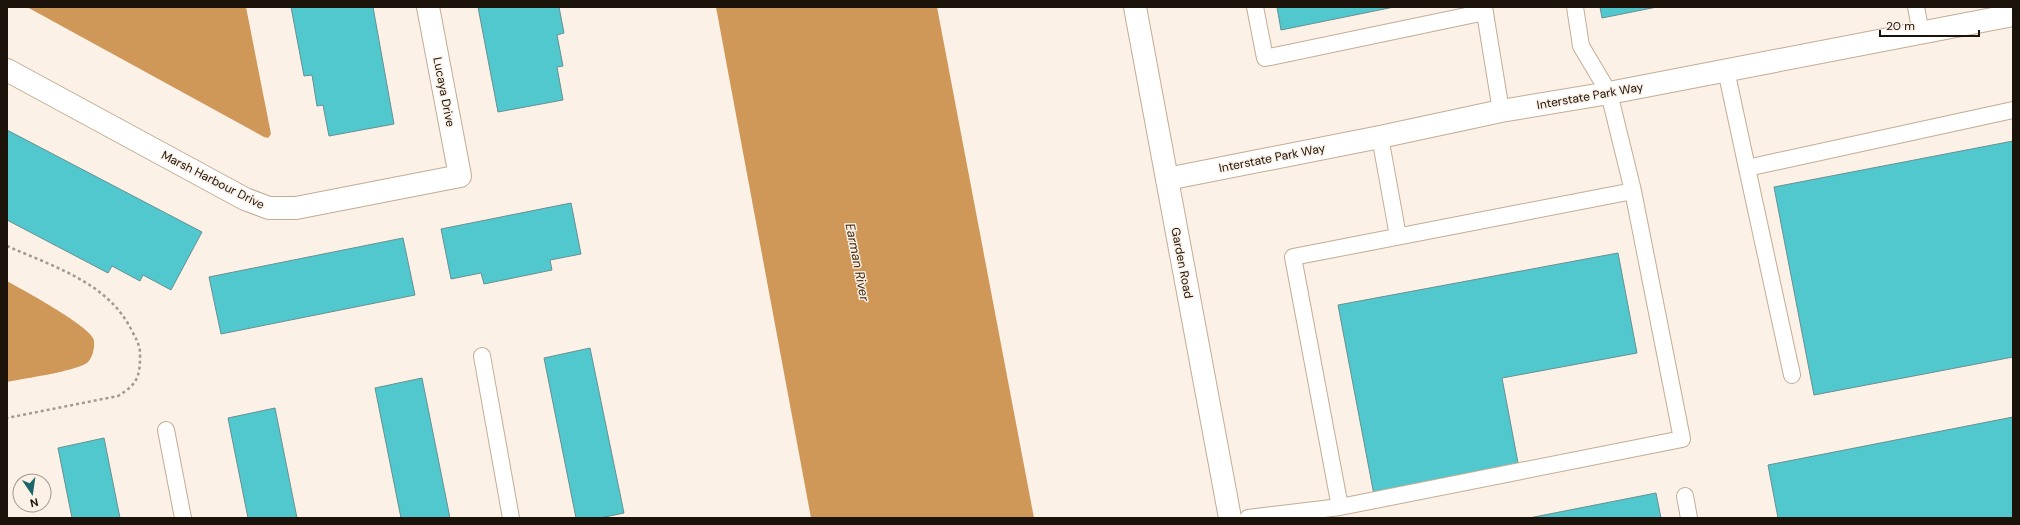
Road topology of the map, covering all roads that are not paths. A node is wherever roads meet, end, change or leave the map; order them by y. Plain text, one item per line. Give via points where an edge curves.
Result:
1 (428, 7) edge
2 (1135, 7) edge
3 (1255, 7) edge
4 (1575, 7) edge
5 (1916, 7) edge
6 (1484, 10) edge
7 (2013, 15) edge
8 (1922, 33) junction
9 (7, 70) edge
10 (1726, 70) junction
11 (1609, 93) junction
12 (2013, 110) edge
13 (1501, 111) junction
14 (1380, 138) junction
15 (1747, 168) junction
16 (460, 176) joint
17 (1167, 179) junction
18 (1633, 191) junction
19 (1398, 236) junction
20 (482, 356) dead end
21 (1792, 375) dead end
22 (166, 430) dead end
23 (1685, 496) dead end
24 (1340, 507) junction
25 (183, 518) edge
26 (511, 518) edge
27 (1230, 518) edge
28 (1248, 518) edge
29 (1690, 518) edge

1 - 16 street, Lucaya Drive
2 - 17 street, Garden Road
3 - 6 lane via 1265,58
4 - 11 lane via 1581,46
5 - 8 lane
6 - 13 lane
7 - 8 street, Interstate Park Way
8 - 10 street, Interstate Park Way
9 - 16 street, Marsh Harbour Drive via 245,199 269,208 296,208
10 - 11 street, Interstate Park Way
10 - 15 lane
11 - 13 street, Interstate Park Way
11 - 18 lane
12 - 15 lane
13 - 14 street, Interstate Park Way
14 - 17 street, Interstate Park Way
14 - 19 lane
15 - 21 lane
17 - 27 street, Garden Road
18 - 19 lane
18 - 24 lane via 1682,439
19 - 24 lane via 1293,257
20 - 26 lane
22 - 25 lane
23 - 29 lane
24 - 28 lane

